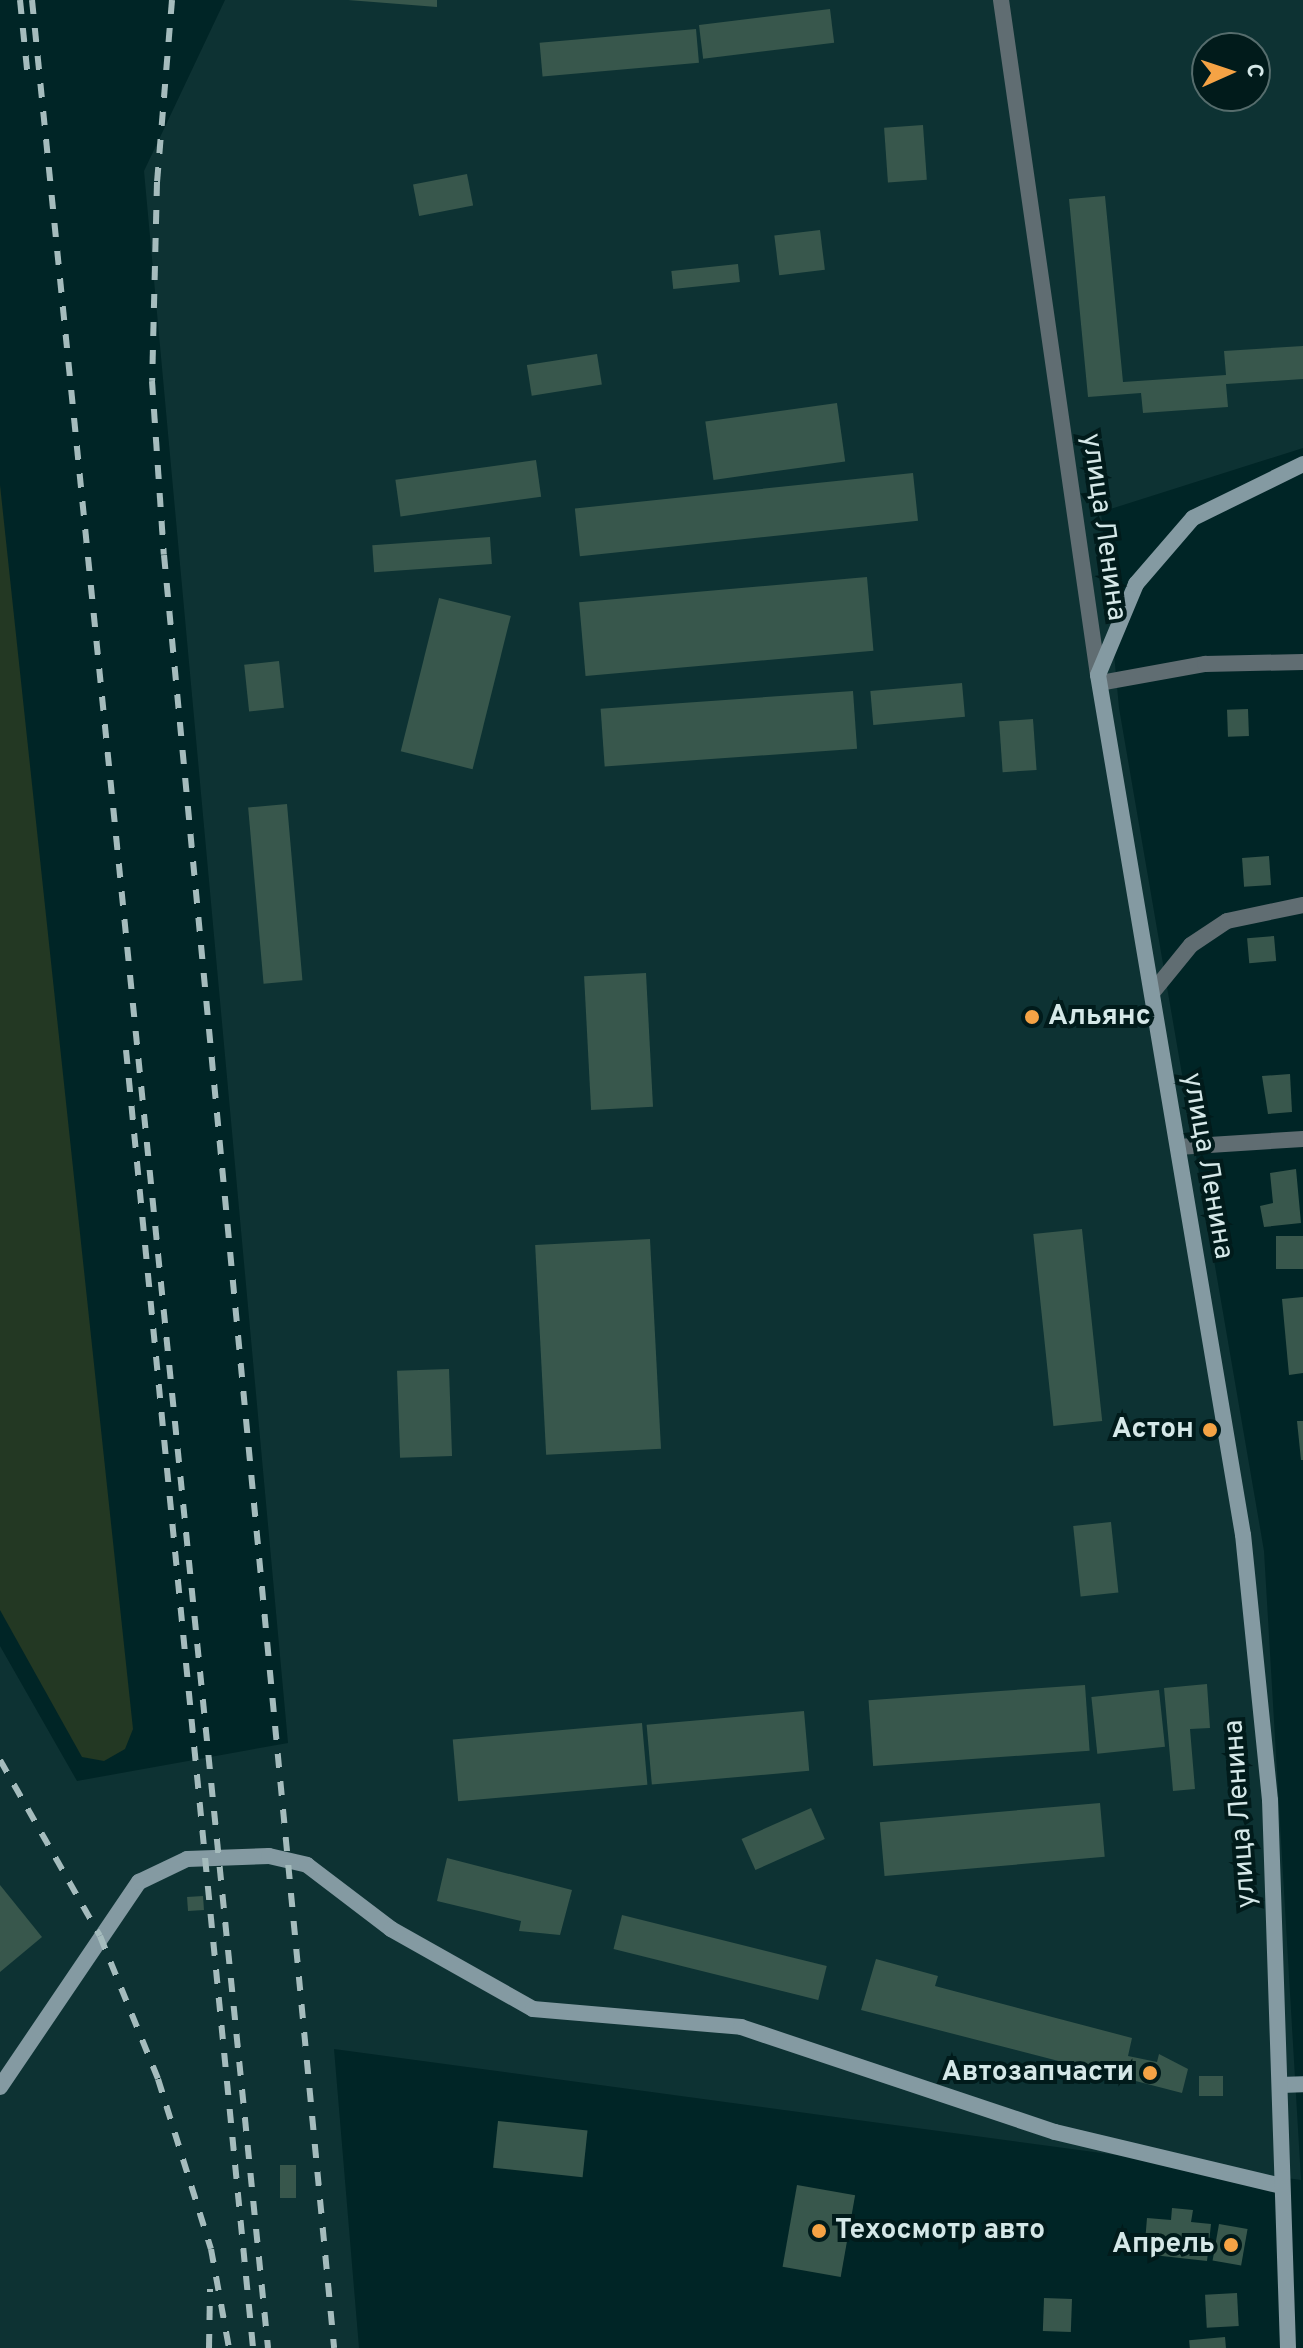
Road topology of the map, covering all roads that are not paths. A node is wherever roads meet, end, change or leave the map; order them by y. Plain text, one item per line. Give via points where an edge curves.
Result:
1 (1001, 0) edge
2 (1303, 464) edge
3 (1303, 662) edge
4 (1099, 679) junction
5 (1303, 905) edge
6 (1152, 993) junction
7 (1303, 1139) edge
8 (1178, 1147) junction
9 (1303, 2084) edge
10 (1280, 2085) junction
11 (0, 2087) edge
12 (1282, 2186) junction
13 (1288, 2348) edge

1 - 4 street, улица Ленина
2 - 4 main road via 1193,518 1136,584
3 - 4 street via 1205,664
4 - 6 main road, улица Ленина
5 - 6 street via 1227,921 1191,945
6 - 8 main road, улица Ленина
7 - 8 street
8 - 10 main road, улица Ленина via 1243,1535 1270,1800
9 - 10 main road
10 - 12 main road, улица Ленина
11 - 12 main road via 139,1882 160,1867 222,1856 286,1858 307,1865 461,1974 533,2009 741,2027 1055,2132
12 - 13 main road, улица Ленина

